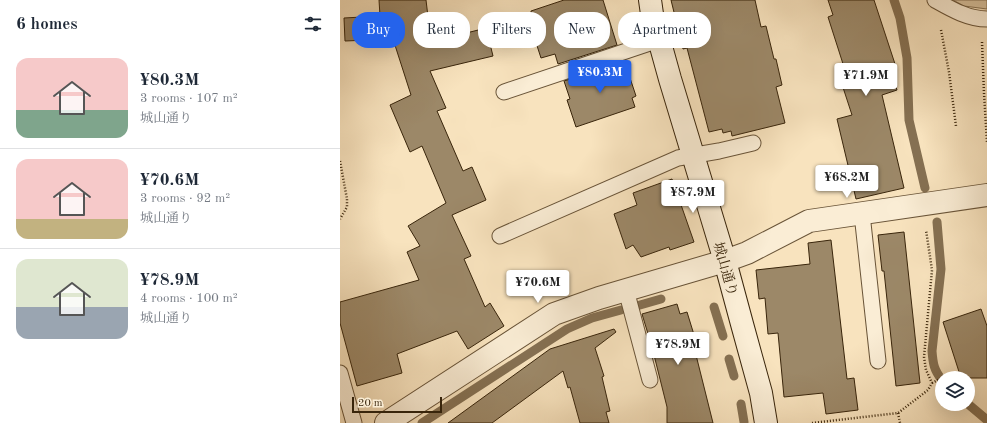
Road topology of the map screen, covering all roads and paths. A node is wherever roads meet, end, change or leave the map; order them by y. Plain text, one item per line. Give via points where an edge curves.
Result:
1 (650, 0) edge
2 (935, 0) edge
3 (653, 12) edge
4 (984, 19) edge
5 (635, 48) edge
6 (661, 48) edge
7 (504, 92) dead end
8 (956, 126) dead end
9 (987, 142) edge
10 (753, 144) dead end
11 (693, 156) junction
12 (340, 161) edge
13 (987, 195) edge
14 (922, 205) junction
15 (862, 214) junction
16 (340, 219) edge
17 (500, 236) dead end
18 (725, 261) junction
19 (626, 290) junction
20 (878, 361) dead end
21 (340, 372) edge
22 (650, 380) dead end
23 (935, 382) edge
24 (932, 383) junction
25 (898, 413) junction
26 (354, 423) edge
27 (386, 423) edge
28 (766, 423) edge
29 (812, 423) edge
30 (900, 423) edge

1 - 3 street, 城山通り
2 - 4 lane via 956,12
2 - 8 path
4 - 9 path
5 - 7 lane
6 - 11 street, 城山通り
10 - 11 lane
11 - 17 lane via 678,158
11 - 18 street, 城山通り
12 - 16 path via 347,207
13 - 14 street
14 - 15 street
14 - 24 path via 932,270 924,357
15 - 18 street via 809,221 747,253
15 - 20 lane
18 - 19 street
18 - 28 street, 城山通り via 761,393
19 - 22 lane
19 - 27 street via 554,314
21 - 26 lane
23 - 24 path
24 - 25 path via 928,390
25 - 29 path
25 - 30 path

